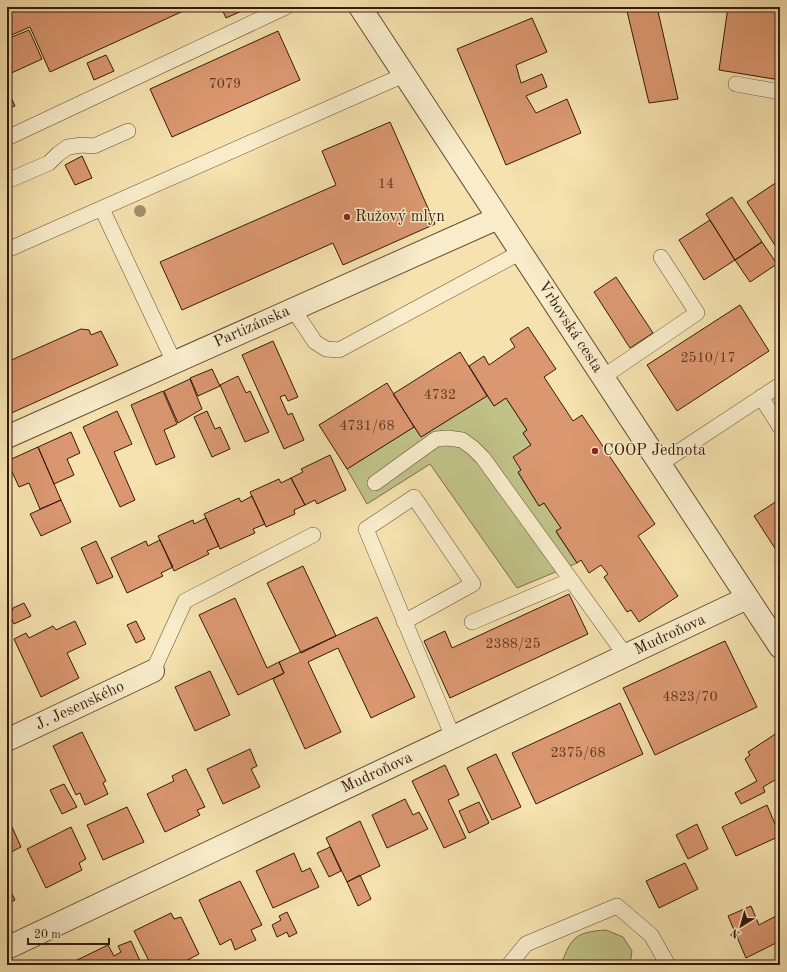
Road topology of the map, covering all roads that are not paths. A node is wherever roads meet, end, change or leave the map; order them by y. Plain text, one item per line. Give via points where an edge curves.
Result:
1 (286, 7) edge
2 (360, 7) edge
3 (404, 75) junction
4 (736, 84) dead end
5 (780, 92) edge
6 (128, 131) dead end
7 (7, 138) edge
8 (7, 181) edge
9 (102, 209) junction
10 (498, 218) junction
11 (7, 250) edge
12 (521, 252) junction
13 (661, 257) dead end
14 (293, 309) junction
15 (174, 362) junction
16 (603, 377) junction
17 (780, 385) edge
18 (761, 397) junction
19 (780, 427) edge
20 (7, 437) edge
21 (660, 464) junction
22 (375, 482) dead end
23 (314, 535) dead end
24 (571, 580) junction
25 (747, 598) junction
26 (404, 622) junction
27 (472, 622) dead end
28 (780, 647) edge
29 (626, 656) junction
30 (152, 671) joint
31 (453, 737) junction
32 (7, 740) edge
33 (7, 948) edge
34 (509, 965) edge
35 (668, 965) edge

1 - 7 lane
2 - 3 street, Vrbovská cesta
3 - 9 lane
3 - 10 street, Vrbovská cesta
4 - 5 lane
6 - 8 lane via 94,146 68,147 50,162
9 - 11 lane
9 - 15 lane
10 - 12 street, Vrbovská cesta
10 - 14 street, Partizánska
12 - 14 lane via 339,350 326,348 315,342
12 - 16 street, Vrbovská cesta
13 - 16 lane via 697,313
14 - 15 street, Partizánska
15 - 20 street, Partizánska
16 - 21 street, Vrbovská cesta
17 - 18 lane
18 - 19 lane
18 - 21 lane
21 - 25 street, Vrbovská cesta
22 - 24 lane via 436,440 462,440 483,458
23 - 30 lane via 185,601
24 - 27 lane
24 - 29 lane
25 - 28 street, Vrbovská cesta
25 - 29 street, Mudroňova
26 - 26 lane via 366,529 414,497 473,584
26 - 31 lane
29 - 31 street, Mudroňova
30 - 32 street, J. Jesenského
31 - 33 street, Mudroňova
34 - 35 lane via 526,944 617,906 652,935

